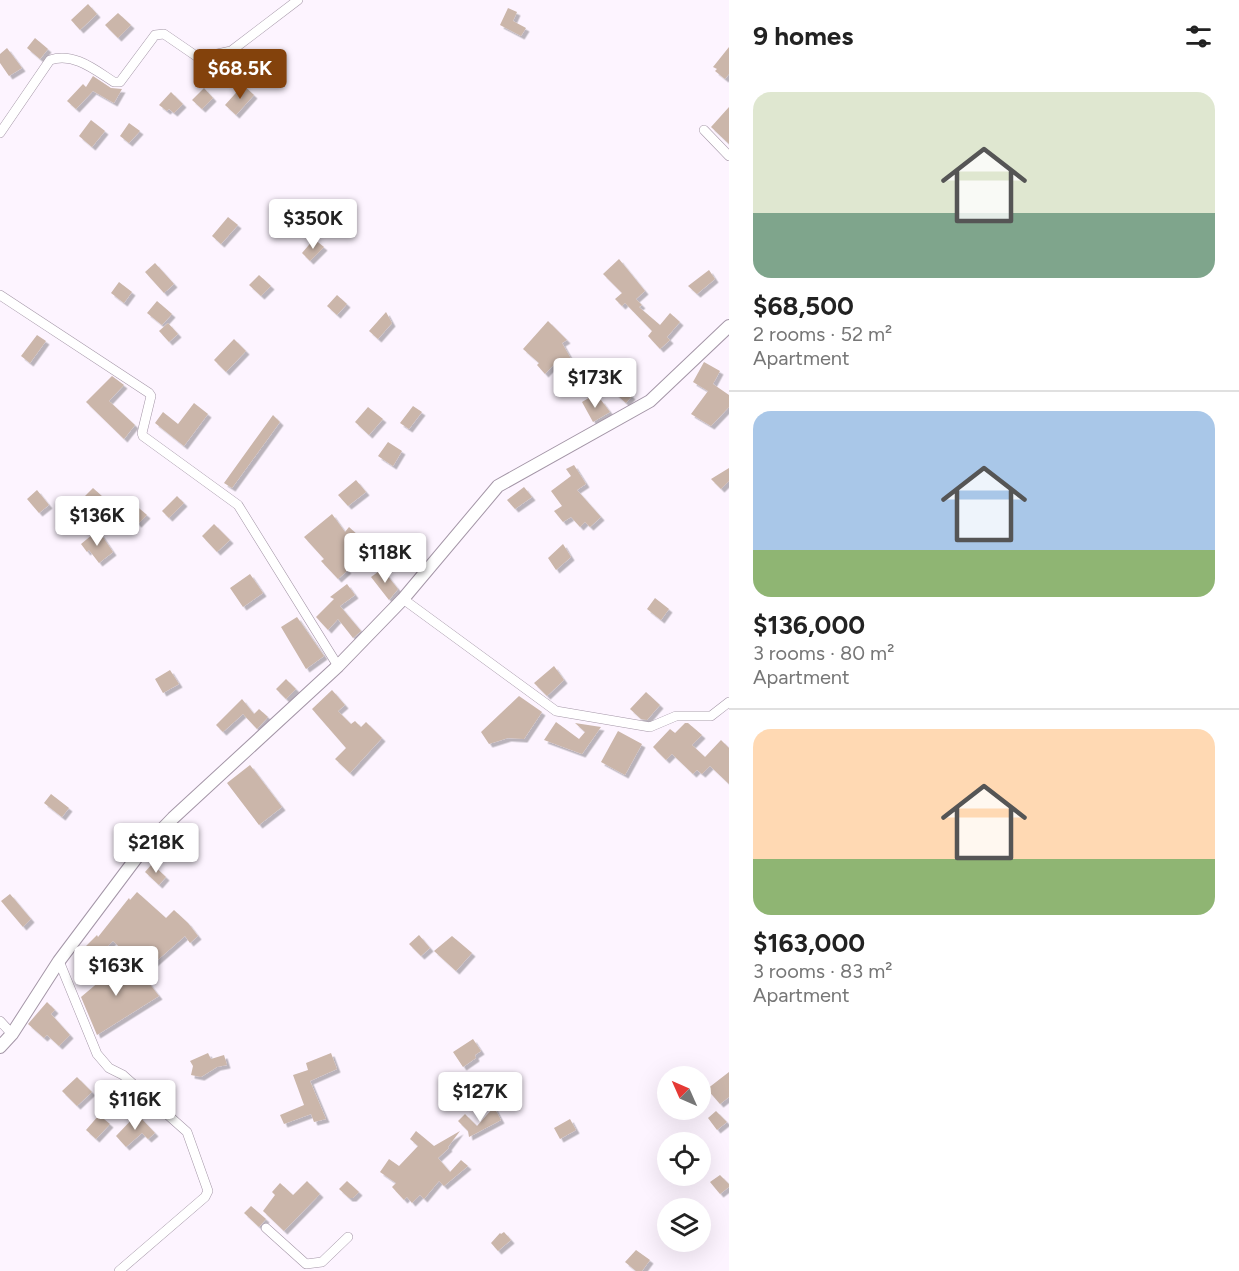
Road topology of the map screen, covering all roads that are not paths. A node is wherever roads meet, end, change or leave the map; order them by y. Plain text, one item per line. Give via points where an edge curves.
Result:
1 (298, 0) edge
2 (704, 130) dead end
3 (0, 133) edge
4 (729, 156) edge
5 (0, 295) edge
6 (729, 326) edge
7 (403, 599) junction
8 (338, 666) junction
9 (729, 702) edge
10 (58, 961) junction
11 (0, 1021) edge
12 (12, 1034) junction
13 (0, 1047) edge
14 (266, 1228) dead end
15 (348, 1238) dead end
16 (303, 1267) edge
17 (119, 1271) edge

1 - 3 street via 231,51 211,56 197,58 164,34 155,35 120,82 79,60 50,60
2 - 4 street
5 - 8 street via 149,393 142,436 238,505
6 - 7 street via 650,400 498,486
7 - 8 street
7 - 9 street via 556,711 650,727 676,716 711,716
8 - 10 street via 142,849
10 - 12 street
10 - 17 street via 97,1054 187,1132 208,1191
11 - 12 street
12 - 13 street
14 - 16 street
15 - 16 street via 322,1262

